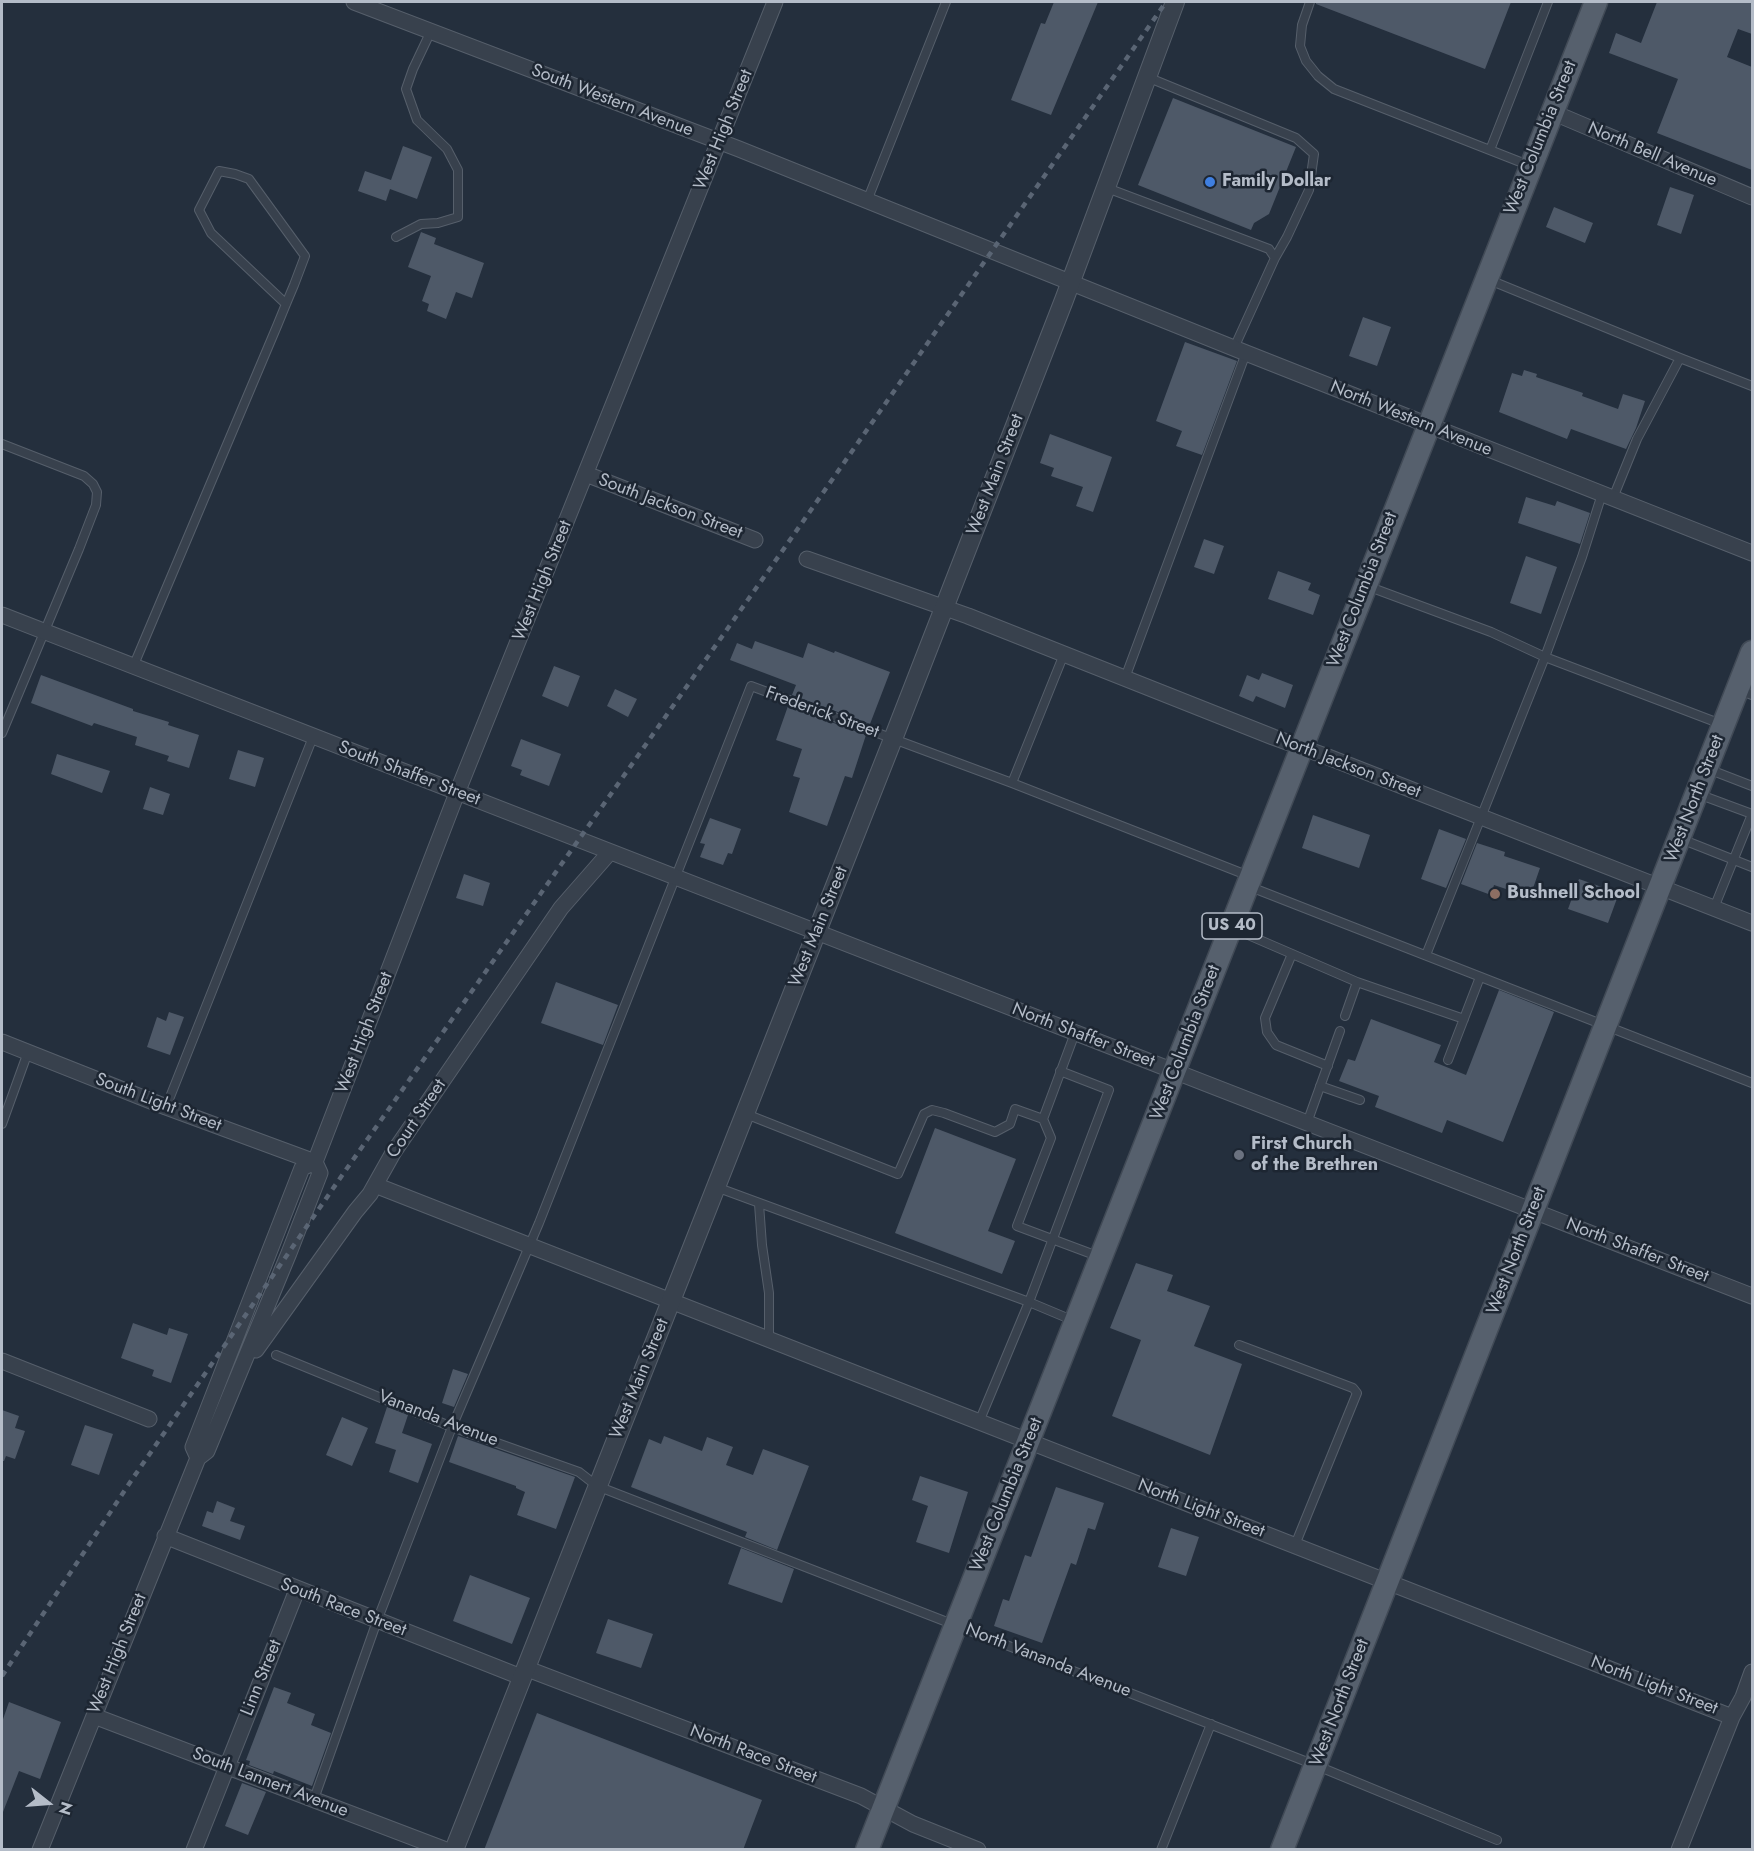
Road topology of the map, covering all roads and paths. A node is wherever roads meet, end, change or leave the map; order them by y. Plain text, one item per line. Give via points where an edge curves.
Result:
1 (354, 2) edge
2 (775, 2) edge
3 (945, 2) edge
4 (1175, 2) edge
5 (1310, 2) edge
6 (1548, 2) edge
7 (1596, 2) edge
8 (431, 31) junction
9 (1147, 76) junction
10 (1551, 112) junction
11 (719, 142) junction
12 (1490, 150) junction
13 (1530, 166) junction
14 (1106, 188) junction
15 (1752, 197) edge
16 (867, 201) junction
17 (396, 237) dead end
18 (1275, 258) junction
19 (1486, 279) junction
20 (1070, 282) junction
21 (286, 304) junction
22 (1240, 351) junction
23 (1680, 358) junction
24 (1752, 386) edge
25 (1427, 426) junction
26 (2, 444) edge
27 (585, 474) junction
28 (1608, 496) junction
29 (755, 540) dead end
30 (1752, 553) edge
31 (807, 559) dead end
32 (1365, 585) junction
33 (944, 608) junction
34 (2, 615) edge
35 (44, 632) junction
36 (1752, 652) edge
37 (1064, 654) junction
38 (1545, 657) junction
39 (133, 667) junction
40 (1125, 678) junction
41 (1745, 692) edge
42 (1724, 725) junction
43 (2, 733) edge
44 (313, 737) junction
45 (893, 739) junction
46 (1301, 747) junction
47 (1707, 768) junction
48 (1012, 783) junction
49 (1752, 786) edge
50 (457, 793) junction
51 (1697, 794) junction
52 (1481, 817) junction
53 (1680, 838) junction
54 (610, 852) junction
55 (1733, 860) junction
56 (1752, 867) edge
57 (676, 878) junction
58 (1249, 881) junction
59 (1660, 887) junction
60 (1714, 908) junction
61 (1752, 923) edge
62 (1231, 927) junction
63 (816, 933) junction
64 (1292, 954) junction
65 (1426, 955) junction
66 (1480, 976) junction
67 (1357, 982) junction
68 (1345, 1016) dead end
69 (1464, 1019) junction
70 (1606, 1026) junction
71 (1340, 1030) dead end
72 (1075, 1033) junction
73 (2, 1042) edge
74 (28, 1052) junction
75 (1448, 1060) dead end
76 (1328, 1066) junction
77 (1060, 1071) junction
78 (1175, 1072) junction
79 (1752, 1083) edge
80 (1320, 1086) junction
81 (1360, 1100) dead end
82 (166, 1107) junction
83 (745, 1114) junction
84 (1043, 1119) junction
85 (1307, 1123) junction
86 (2, 1125) edge
87 (315, 1162) junction
88 (375, 1185) junction
89 (716, 1187) junction
90 (759, 1203) junction
91 (1533, 1211) junction
92 (1053, 1239) junction
93 (530, 1246) junction
94 (1101, 1257) junction
95 (1752, 1296) edge
96 (671, 1301) junction
97 (1029, 1302) junction
98 (1076, 1321) junction
99 (769, 1340) junction
100 (1239, 1345) dead end
101 (276, 1355) dead end
102 (2, 1361) edge
103 (232, 1392) junction
104 (149, 1419) dead end
105 (980, 1422) junction
106 (452, 1427) junction
107 (1029, 1441) junction
108 (198, 1458) junction
109 (597, 1486) junction
110 (165, 1536) junction
111 (1294, 1545) junction
112 (1387, 1582) junction
113 (297, 1590) junction
114 (377, 1621) junction
115 (956, 1625) junction
116 (1752, 1672) edge
117 (523, 1673) junction
118 (1748, 1698) edge
119 (94, 1716) junction
120 (1732, 1716) junction
121 (1211, 1724) junction
122 (1316, 1765) junction
123 (227, 1766) junction
124 (314, 1799) junction
125 (883, 1808) junction
126 (1497, 1840) dead end
127 (40, 1850) edge
128 (194, 1850) edge
129 (446, 1850) edge
130 (454, 1850) edge
131 (867, 1850) edge
132 (978, 1850) edge
133 (1161, 1850) edge
134 (1282, 1850) edge
135 (1679, 1850) edge

1 - 8 street, South Western Avenue
2 - 11 street, West High Street
3 - 16 lane
4 - 9 street, West Main Street
5 - 12 lane via 1300,46 1318,76 1334,89
6 - 12 lane
7 - 10 main road, West Columbia Street / US 40
8 - 11 street, South Western Avenue
8 - 17 lane via 406,89 417,120 447,149 458,170 458,217 438,224 420,224
9 - 14 street, West Main Street
9 - 18 lane via 1296,138 1314,154 1309,190
10 - 13 main road, West Columbia Street / US 40
10 - 15 street, North Bell Avenue
11 - 16 street, South Western Avenue
11 - 27 street, West High Street
12 - 13 lane
13 - 19 main road, West Columbia Street / US 40
14 - 18 lane via 1261,245
14 - 20 street, West Main Street
16 - 20 street, South Western Avenue
18 - 22 lane
19 - 23 lane
19 - 25 main road, West Columbia Street / US 40
20 - 22 street, North Western Avenue
20 - 33 street, West Main Street
21 - 21 lane via 305,256 249,179 219,171 199,210 211,233
21 - 39 lane
22 - 25 street, North Western Avenue
22 - 40 lane
23 - 24 lane
23 - 28 lane
25 - 28 street, North Western Avenue
25 - 32 main road, West Columbia Street / US 40
26 - 35 lane via 84,476 97,492 96,505
27 - 29 street, South Jackson Street
27 - 50 street, West High Street
28 - 30 street, North Western Avenue
28 - 38 lane
31 - 33 street
32 - 38 lane via 1491,632
32 - 46 main road, West Columbia Street / US 40
33 - 37 street, North Jackson Street
33 - 45 street, West Main Street
34 - 35 street, South Shaffer Street
35 - 39 street, South Shaffer Street
35 - 43 lane
36 - 41 main road, West North Street
37 - 40 street, North Jackson Street
37 - 48 lane
38 - 42 lane
38 - 52 lane
39 - 44 street, South Shaffer Street
40 - 46 street, North Jackson Street
41 - 42 main road, West North Street
42 - 47 main road, West North Street
44 - 50 street, South Shaffer Street
44 - 82 lane
45 - 48 lane, Frederick Street
45 - 57 lane, Frederick Street via 751,686
45 - 63 street, West Main Street
46 - 52 street, North Jackson Street
46 - 58 main road, West Columbia Street / US 40
47 - 49 lane
47 - 51 main road, West North Street
48 - 58 lane, Frederick Street
50 - 54 street, South Shaffer Street
50 - 87 street, West High Street
51 - 53 main road, West North Street
51 - 55 lane via 1752,814
52 - 59 street, North Jackson Street
52 - 65 lane
53 - 55 lane
53 - 59 main road, West North Street
54 - 57 street, South Shaffer Street
54 - 88 street, Court Street via 561,908
55 - 56 lane
55 - 60 lane
57 - 63 street, South Shaffer Street
57 - 93 lane
58 - 62 main road, West Columbia Street / US 40
58 - 65 lane, Frederick Street
59 - 60 street, North Jackson Street
59 - 70 main road, West North Street
60 - 61 street, North Jackson Street
62 - 64 lane
62 - 78 main road, West Columbia Street / US 40
63 - 72 street, North Shaffer Street
63 - 83 street, West Main Street
64 - 67 lane
64 - 76 lane via 1265,1018 1267,1032 1276,1044
65 - 66 lane, Frederick Street
66 - 69 lane
66 - 70 lane, Frederick Street
67 - 68 lane
67 - 69 lane
69 - 75 lane
70 - 79 lane, Frederick Street
70 - 91 main road, West North Street
71 - 76 lane
72 - 77 lane
72 - 78 street, North Shaffer Street
73 - 74 street, South Light Street
74 - 82 street, South Light Street
74 - 86 lane
76 - 80 lane
77 - 84 lane
77 - 92 lane via 1109,1090
78 - 85 street, North Shaffer Street
78 - 94 main road, West Columbia Street / US 40
80 - 81 lane
80 - 85 lane
82 - 87 street, South Light Street
83 - 84 lane via 898,1174 924,1114 932,1110 995,1132 1010,1124 1015,1109
83 - 89 street, West Main Street
84 - 92 lane via 1051,1138 1017,1226
85 - 91 street, North Shaffer Street
87 - 103 street, West High Street via 320,1173
87 - 108 street, West High Street via 302,1168 193,1447
88 - 93 street
88 - 103 street, Court Street via 256,1350
89 - 90 lane
89 - 96 street, West Main Street
90 - 97 lane
90 - 99 lane via 769,1293
91 - 95 street, North Shaffer Street
91 - 112 main road, West North Street
92 - 94 lane
92 - 97 lane
93 - 96 street
93 - 106 lane
94 - 98 main road, West Columbia Street / US 40
96 - 99 street, North Light Street
96 - 109 street, West Main Street
97 - 98 lane
97 - 105 lane
98 - 107 main road, West Columbia Street / US 40
99 - 105 street, North Light Street
100 - 111 lane via 1353,1388 1357,1393
101 - 106 lane, Vananda Avenue
102 - 104 street
103 - 108 street, West High Street via 207,1451
105 - 107 street, North Light Street
106 - 109 lane, Vananda Avenue via 579,1472
106 - 114 lane
107 - 111 street, North Light Street
107 - 115 main road, West Columbia Street / US 40
108 - 110 street, West High Street
109 - 115 lane, North Vananda Avenue
109 - 117 street, West Main Street
110 - 113 street, South Race Street
110 - 119 street, West High Street
111 - 112 street, North Light Street
112 - 120 street, North Light Street
112 - 122 main road, West North Street
113 - 114 street, South Race Street
113 - 123 street, Linn Street
114 - 117 street, South Race Street
114 - 124 lane
115 - 121 lane, North Vananda Avenue
115 - 125 main road, West Columbia Street / US 40
116 - 118 street
117 - 125 street, North Race Street via 861,1796
117 - 130 street, West Main Street
118 - 120 street
119 - 123 street, South Lannert Avenue
119 - 127 street, West High Street
120 - 135 street
121 - 122 lane, North Vananda Avenue
121 - 133 lane
122 - 126 lane, North Vananda Avenue
122 - 134 main road, West North Street
123 - 124 street, South Lannert Avenue
123 - 128 street, Linn Street
124 - 129 street, South Lannert Avenue
125 - 131 main road, West Columbia Street / US 40
125 - 132 street, North Race Street

